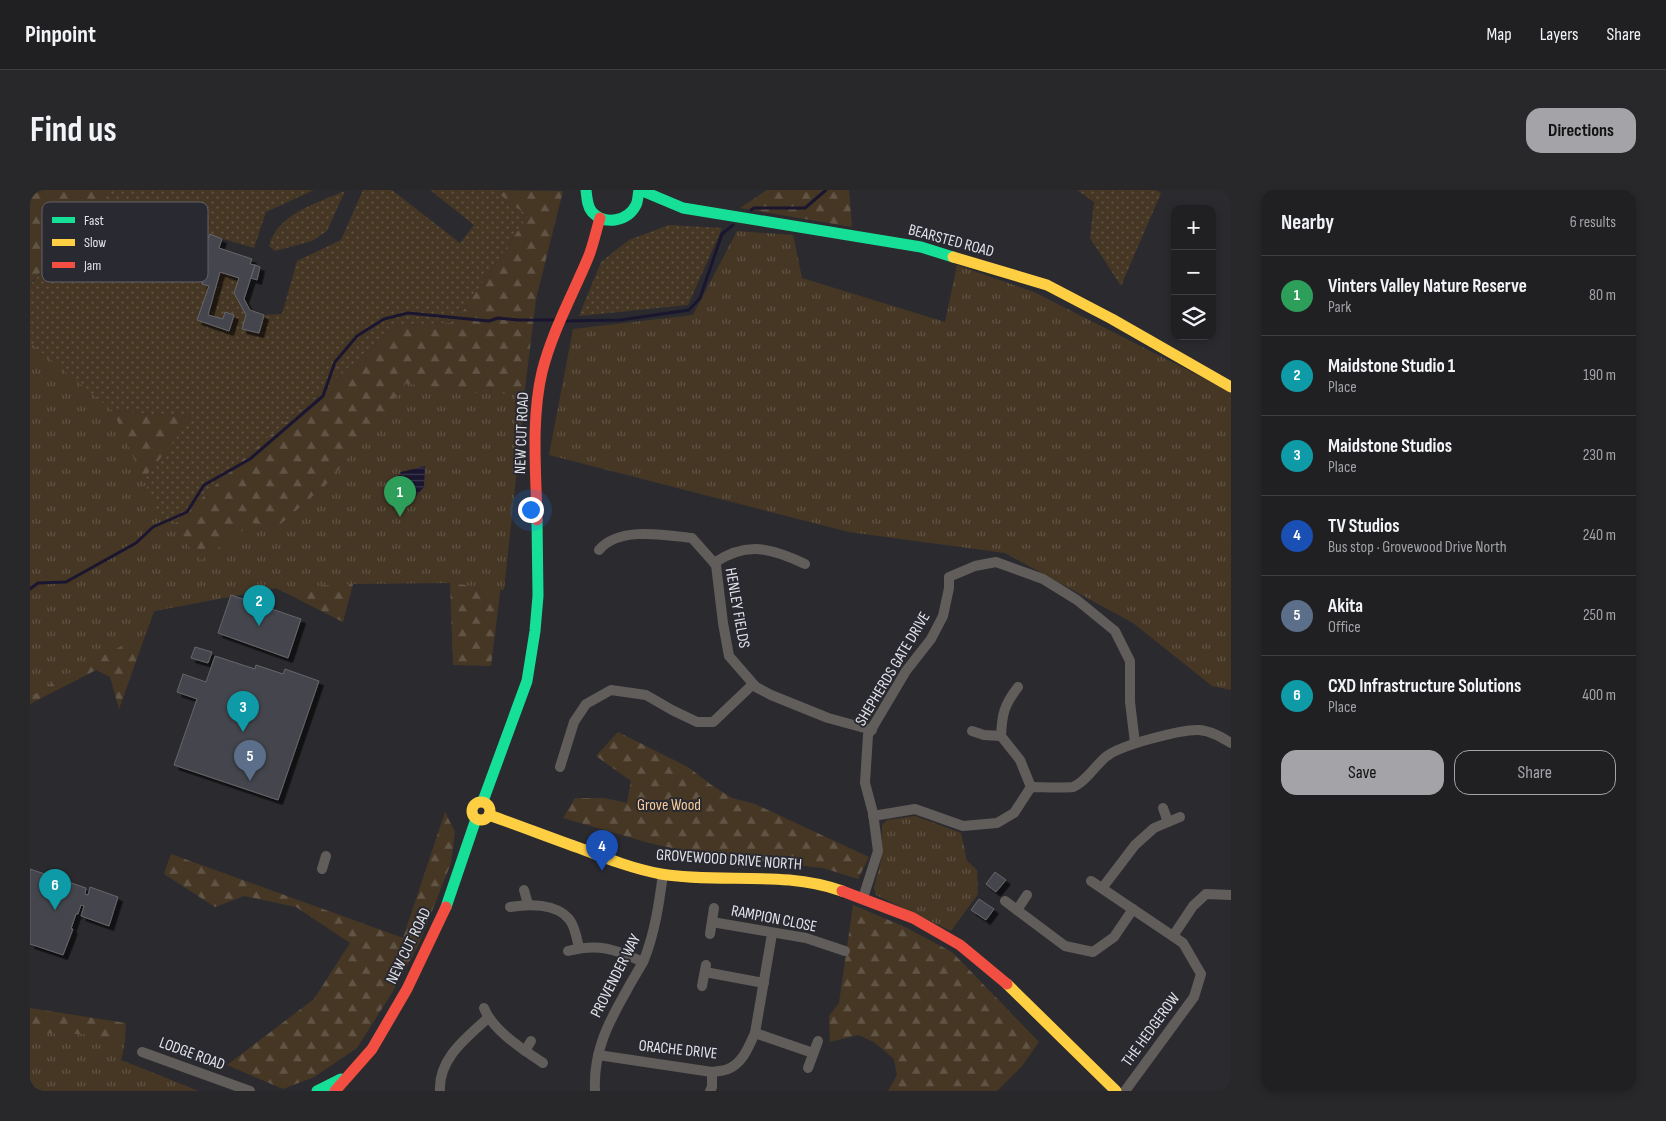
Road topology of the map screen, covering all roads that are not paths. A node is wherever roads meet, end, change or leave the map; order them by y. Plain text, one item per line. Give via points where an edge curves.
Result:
1 (586, 190) edge
2 (640, 190) edge
3 (600, 218) junction
4 (1231, 387) edge
5 (599, 550) dead end
6 (714, 563) junction
7 (805, 564) dead end
8 (753, 684) junction
9 (1018, 687) dead end
10 (872, 730) junction
11 (972, 731) dead end
12 (1001, 736) junction
13 (1135, 743) junction
14 (1231, 743) edge
15 (560, 767) dead end
16 (1031, 787) junction
17 (483, 801) junction
18 (1163, 808) dead end
19 (489, 815) junction
20 (873, 816) junction
21 (1180, 818) dead end
22 (476, 819) junction
23 (1168, 822) junction
24 (326, 856) dead end
25 (322, 869) dead end
26 (663, 874) junction
27 (1091, 881) dead end
28 (1103, 887) junction
29 (524, 890) dead end
30 (1027, 895) dead end
31 (1231, 895) edge
32 (862, 898) junction
33 (1005, 901) dead end
34 (528, 904) junction
35 (510, 907) dead end
36 (714, 908) dead end
37 (1017, 910) junction
38 (1133, 910) junction
39 (712, 922) junction
40 (710, 934) dead end
41 (772, 934) junction
42 (1173, 936) junction
43 (579, 948) junction
44 (568, 951) dead end
45 (845, 951) dead end
46 (643, 962) junction
47 (764, 983) junction
48 (702, 986) dead end
49 (755, 1033) junction
50 (818, 1041) dead end
51 (531, 1042) dead end
52 (525, 1051) junction
53 (142, 1052) dead end
54 (813, 1053) junction
55 (598, 1055) junction
56 (543, 1063) dead end
57 (808, 1068) dead end
58 (712, 1072) junction
59 (348, 1076) junction
60 (232, 1088) edge
61 (250, 1091) edge
62 (317, 1091) edge
63 (335, 1091) edge
64 (440, 1091) edge
65 (595, 1091) edge
66 (710, 1091) edge
67 (1116, 1091) edge
68 (1126, 1091) edge

1 - 3 street via 589,208
2 - 3 street via 636,206 625,218 616,221
2 - 4 street, BEARSTED ROAD via 683,208 921,247 1047,285
3 - 17 street, NEW CUT ROAD via 590,256 553,336 542,372 536,433 538,596 535,631 527,681
5 - 6 street, HENLEY FIELDS via 626,534 657,534 692,538
6 - 7 street via 727,554 745,549 766,550
6 - 8 street, HENLEY FIELDS via 729,656
8 - 10 street, HENLEY FIELDS via 770,695 828,718
8 - 15 street via 713,722 697,722 646,695 611,690 586,704 574,722
9 - 12 street via 1002,714
10 - 13 street, SHEPHERDS GATE DRIVE via 943,616 949,577 975,566 996,562 1043,579 1077,600 1115,631 1130,661
10 - 20 street, SHEPHERDS GATE DRIVE via 868,735 865,783
11 - 12 street
12 - 16 street via 1020,760
13 - 14 street via 1199,730 1218,735
13 - 16 street via 1107,755 1073,787
16 - 20 street via 1014,813 997,823 963,826 915,809
17 - 19 street via 489,806
17 - 22 street, NEW CUT ROAD via 472,807
18 - 23 street
19 - 22 street via 483,820
19 - 26 street, GROVEWOOD DRIVE NORTH via 608,860
20 - 32 street, SHEPHERDS GATE DRIVE via 878,851
21 - 23 street
22 - 59 street, NEW CUT ROAD via 442,917 411,981 372,1049
23 - 28 street via 1154,828 1135,845
24 - 25 street
26 - 32 street, GROVEWOOD DRIVE NORTH via 786,879 833,888
26 - 46 street, PROVENDER WAY via 653,936
27 - 28 street, THE HEDGEROW
28 - 38 street, THE HEDGEROW
29 - 34 street
30 - 37 street
31 - 42 street via 1206,894 1193,906
32 - 67 street, GROVEWOOD DRIVE NORTH via 913,918 960,945 1003,980
33 - 37 street
34 - 35 street
34 - 43 street via 561,912 570,919
36 - 39 street, RAMPION CLOSE
37 - 38 street via 1065,946 1094,952 1114,937
38 - 42 street, THE HEDGEROW
39 - 40 street, RAMPION CLOSE
39 - 41 street, RAMPION CLOSE
41 - 45 street, RAMPION CLOSE via 806,938 830,950
41 - 47 street, ORACHE DRIVE
42 - 68 street, THE HEDGEROW via 1183,943 1201,974 1194,996
43 - 44 street
43 - 46 street via 609,948
46 - 55 street, PROVENDER WAY via 608,1024
47 - 48 street via 706,968
47 - 49 street, ORACHE DRIVE
49 - 54 street
49 - 58 street, ORACHE DRIVE via 740,1060 728,1069
50 - 54 street
51 - 52 street
52 - 56 street
52 - 64 street via 486,1013 444,1065
53 - 60 street, LODGE ROAD
54 - 57 street
55 - 58 street, ORACHE DRIVE
55 - 65 street, PROVENDER WAY
58 - 66 street
59 - 62 street, NEW CUT ROAD
59 - 63 street, NEW CUT ROAD
60 - 61 street, LODGE ROAD

